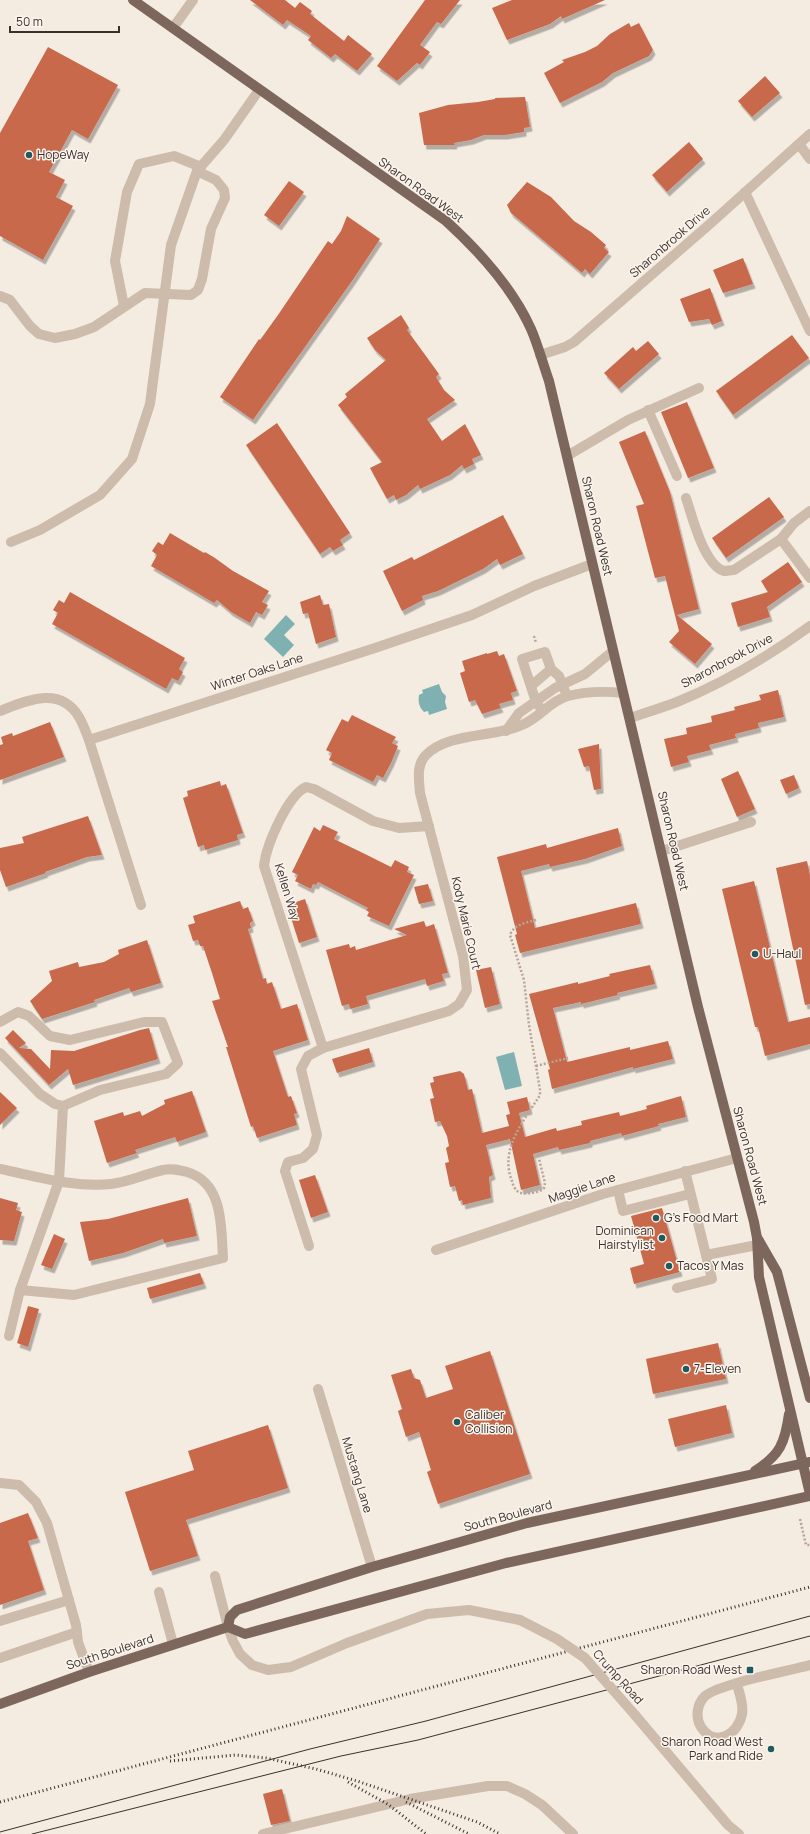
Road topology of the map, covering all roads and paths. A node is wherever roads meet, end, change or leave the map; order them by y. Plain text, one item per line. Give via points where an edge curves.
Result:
1 (132, 0) edge
2 (193, 0) edge
3 (173, 28) junction
4 (259, 90) junction
5 (810, 134) edge
6 (799, 144) junction
7 (810, 159) edge
8 (199, 169) junction
9 (745, 192) junction
10 (165, 292) junction
11 (0, 296) edge
12 (124, 306) junction
13 (810, 331) edge
14 (540, 355) junction
15 (698, 388) dead end
16 (648, 410) junction
17 (567, 456) junction
18 (677, 476) dead end
19 (686, 498) dead end
20 (810, 511) edge
21 (781, 539) junction
22 (11, 542) dead end
23 (592, 564) junction
24 (810, 578) edge
25 (810, 626) edge
26 (613, 651) junction
27 (551, 669) junction
28 (562, 685) junction
29 (531, 686) junction
30 (623, 693) junction
31 (566, 696) junction
32 (536, 702) junction
33 (0, 711) edge
34 (543, 711) junction
35 (630, 718) junction
36 (506, 731) junction
37 (89, 740) junction
38 (751, 822) dead end
39 (429, 826) junction
40 (662, 851) junction
41 (141, 905) dead end
42 (536, 920) dead end
43 (0, 1022) edge
44 (323, 1048) junction
45 (0, 1053) edge
46 (568, 1058) dead end
47 (536, 1066) junction
48 (63, 1106) junction
49 (737, 1158) junction
50 (539, 1160) dead end
51 (0, 1169) edge
52 (685, 1171) junction
53 (59, 1180) junction
54 (618, 1190) junction
55 (690, 1194) junction
56 (757, 1241) junction
57 (308, 1246) dead end
58 (436, 1250) dead end
59 (706, 1255) junction
60 (677, 1288) dead end
61 (20, 1290) junction
62 (9, 1336) dead end
63 (318, 1389) dead end
64 (810, 1398) edge
65 (790, 1408) junction
66 (806, 1463) edge
67 (750, 1475) junction
68 (0, 1483) edge
69 (810, 1495) edge
70 (800, 1518) dead end
71 (808, 1545) edge
72 (372, 1567) junction
73 (215, 1576) dead end
74 (159, 1592) dead end
75 (69, 1600) junction
76 (0, 1621) edge
77 (228, 1627) junction
78 (77, 1632) junction
79 (173, 1644) junction
80 (0, 1658) edge
81 (810, 1665) edge
82 (89, 1672) junction
83 (737, 1684) junction
84 (0, 1704) edge
85 (263, 1834) edge
86 (573, 1834) edge
87 (739, 1834) edge

1 - 3 main road, Sharon Road West
2 - 3 street
3 - 4 main road, Sharon Road West
4 - 8 street via 224,140
4 - 14 main road, Sharon Road West via 416,199 459,234 485,260 517,302 531,329
5 - 6 street, Sharonbrook Drive
6 - 7 street
6 - 9 street, Sharonbrook Drive
8 - 10 street via 171,245
8 - 10 street via 216,180 224,190 225,198 211,229 198,290 191,295
8 - 12 street via 174,156 139,164 127,192 115,261
9 - 13 street
9 - 14 street, Sharonbrook Drive via 574,342
10 - 12 street via 145,293
10 - 22 street via 150,404 132,458 100,495 40,530
11 - 12 street via 10,300 39,334 55,338 94,327
14 - 17 main road, Sharon Road West
15 - 16 street
16 - 17 street
16 - 18 street
17 - 23 main road, Sharon Road West
19 - 21 street via 703,550 725,571 734,570
20 - 21 street
21 - 24 street
23 - 26 main road, Sharon Road West
23 - 37 street, Winter Oaks Lane via 534,586 472,615
25 - 35 street, Sharonbrook Drive via 784,645 713,686 675,703
26 - 28 street via 586,674
26 - 30 main road, Sharon Road West
27 - 28 street via 559,676
27 - 29 street
27 - 29 street via 545,652 522,659
28 - 31 street
28 - 32 street
29 - 32 street
30 - 31 street, Kody Marie Court via 581,692
30 - 35 main road, Sharon Road West
31 - 34 street, Kody Marie Court
32 - 34 street
32 - 36 street via 519,713
33 - 37 street via 35,698 52,698 66,704 78,716
34 - 36 street, Kody Marie Court via 523,725
35 - 40 main road, Sharon Road West
36 - 39 street, Kody Marie Court via 449,742 426,755 420,764 418,776
37 - 41 street
38 - 40 street
39 - 44 street, Kody Marie Court via 463,956 467,990 460,1004 449,1011
39 - 44 street, Kellen Way via 398,828 373,821 306,786 300,789 288,804 265,857 264,866
40 - 49 main road, Sharon Road West via 698,1007
42 - 47 path via 517,926 510,935 524,980
43 - 48 street via 18,1012 29,1016 50,1036 70,1040 144,1022 162,1022 178,1063 166,1074 100,1090
44 - 57 street, Kody Marie Court via 308,1056 301,1069 317,1135 313,1149 302,1158 288,1162 285,1171
45 - 48 street via 40,1094
46 - 47 path
47 - 50 path via 540,1095 510,1146 507,1161 508,1171 516,1190 520,1193 541,1191 544,1188
48 - 53 street
49 - 52 street, Maggie Lane
49 - 56 main road, Sharon Road West
51 - 53 street
52 - 54 street, Maggie Lane
52 - 55 street
53 - 61 street
53 - 61 street via 84,1185 110,1184 164,1170 178,1170 191,1174 207,1185 215,1197 220,1219 223,1258 74,1295
54 - 55 street via 623,1211
54 - 58 street, Maggie Lane
55 - 59 street
56 - 59 street
56 - 64 main road, Sharon Road West via 777,1272
56 - 65 main road, Sharon Road West via 759,1277
59 - 60 street via 712,1279
61 - 62 street
63 - 72 street, Mustang Lane
65 - 66 main road, Sharon Road West
65 - 67 main road via 787,1431 775,1456
66 - 67 main road, South Boulevard
66 - 69 main road, Sharon Road West
67 - 72 main road, South Boulevard via 527,1523
68 - 75 street via 19,1484 36,1502 47,1523
69 - 77 main road via 506,1563 245,1634
70 - 71 path
72 - 77 main road, South Boulevard via 237,1610 230,1617
73 - 77 street, Crump Road
74 - 79 street
75 - 76 street
75 - 78 street
77 - 79 main road, South Boulevard
77 - 87 street, Crump Road, bridge via 240,1654 252,1665 268,1670 291,1667 347,1643 427,1614 469,1610 520,1620 557,1638 585,1658 728,1825
78 - 80 street
78 - 82 street
79 - 82 main road, South Boulevard
81 - 83 street
82 - 84 main road, South Boulevard
83 - 83 street via 716,1690 705,1696 698,1704 700,1726 706,1733 716,1738 727,1736 735,1730 743,1712
85 - 86 street via 410,1799 488,1786 507,1786 526,1794 542,1805

